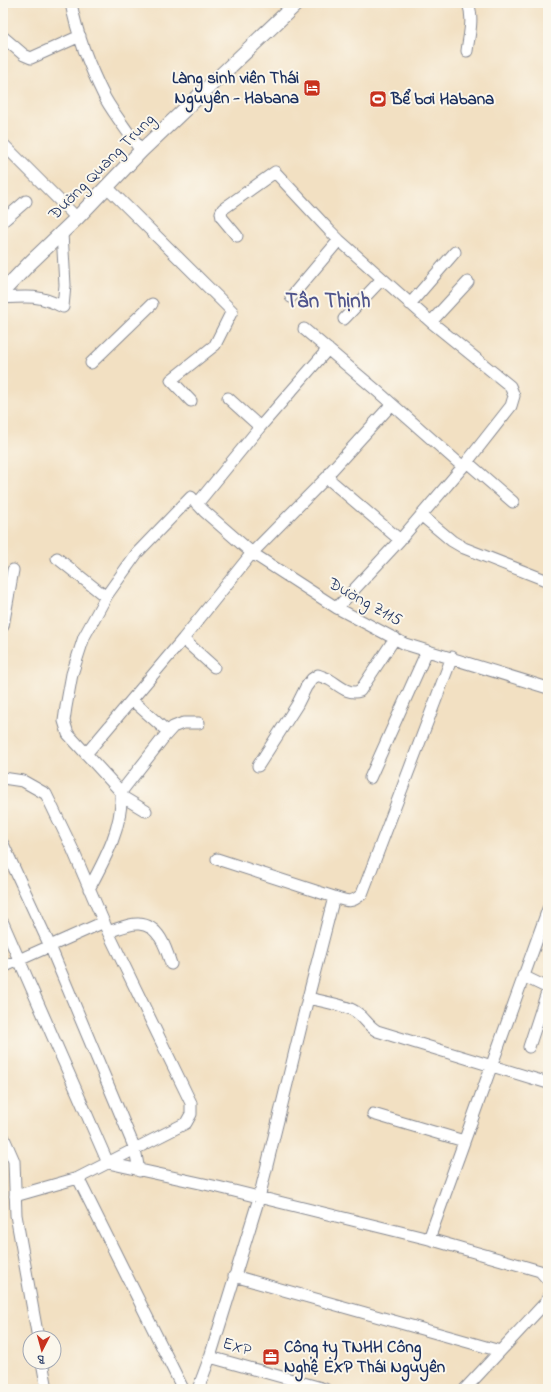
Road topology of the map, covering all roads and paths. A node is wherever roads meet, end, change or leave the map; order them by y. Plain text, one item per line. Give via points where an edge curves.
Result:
1 (71, 3) edge
2 (297, 3) edge
3 (468, 3) edge
4 (80, 36) junction
5 (3, 37) edge
6 (467, 51) dead end
7 (3, 144) edge
8 (141, 151) junction
9 (106, 187) junction
10 (26, 201) dead end
11 (77, 218) junction
12 (3, 221) edge
13 (62, 233) junction
14 (237, 236) dead end
15 (339, 240) junction
16 (455, 252) dead end
17 (382, 279) junction
18 (468, 282) dead end
19 (3, 291) edge
20 (291, 297) dead end
21 (3, 298) edge
22 (152, 304) dead end
23 (410, 304) junction
24 (344, 319) dead end
25 (431, 322) junction
26 (304, 329) dead end
27 (328, 349) junction
28 (91, 363) dead end
29 (228, 398) dead end
30 (191, 401) dead end
31 (392, 404) junction
32 (260, 427) junction
33 (464, 464) junction
34 (329, 475) junction
35 (194, 501) junction
36 (513, 502) dead end
37 (421, 515) junction
38 (400, 540) junction
39 (252, 553) junction
40 (57, 558) dead end
41 (13, 570) dead end
42 (548, 581) edge
43 (106, 597) junction
44 (337, 608) junction
45 (3, 626) edge
46 (395, 638) junction
47 (183, 639) junction
48 (427, 651) junction
49 (452, 657) junction
50 (214, 666) dead end
51 (548, 688) edge
52 (132, 700) junction
53 (199, 722) dead end
54 (168, 732) junction
55 (86, 754) junction
56 (258, 766) dead end
57 (3, 778) edge
58 (370, 778) dead end
59 (121, 794) junction
60 (146, 811) dead end
61 (3, 844) edge
62 (216, 859) dead end
63 (89, 889) junction
64 (334, 897) junction
65 (548, 909) edge
66 (3, 923) edge
67 (106, 927) junction
68 (50, 946) junction
69 (20, 960) junction
70 (171, 964) dead end
71 (3, 967) edge
72 (523, 976) junction
73 (548, 989) edge
74 (308, 998) junction
75 (529, 1047) dead end
76 (491, 1065) junction
77 (548, 1083) edge
78 (373, 1114) dead end
79 (3, 1136) edge
80 (464, 1141) junction
81 (135, 1149) junction
82 (108, 1163) junction
83 (139, 1171) junction
84 (78, 1178) junction
85 (16, 1196) junction
86 (259, 1198) junction
87 (429, 1239) junction
88 (234, 1276) junction
89 (548, 1280) edge
90 (548, 1297) edge
91 (37, 1330) edge
92 (500, 1351) junction
93 (210, 1357) junction
94 (43, 1370) edge
95 (47, 1389) edge
96 (183, 1389) edge
97 (198, 1389) edge
98 (325, 1389) edge
99 (465, 1389) edge

1 - 4 street
2 - 8 main road, Đường Quang Trung
3 - 6 street via 471,26
4 - 5 street via 31,58
4 - 8 street via 106,98
7 - 11 street
8 - 9 main road, Đường Quang Trung
9 - 11 main road, Đường Quang Trung
9 - 30 street via 232,311 215,345 171,380
10 - 12 street
11 - 13 main road, Đường Quang Trung
13 - 19 main road, Đường Quang Trung
13 - 21 street via 63,306 29,296
14 - 15 street via 222,218 223,209 275,172
15 - 17 street
15 - 20 street
16 - 23 street
17 - 23 street
17 - 24 street
18 - 25 street
22 - 28 street
23 - 25 street
25 - 33 street via 510,386 514,396 511,406
26 - 27 street
27 - 31 street
27 - 32 street
29 - 32 street
31 - 33 street
31 - 34 street
32 - 35 street
33 - 36 street
33 - 37 street
34 - 38 street via 330,481
34 - 39 street
35 - 39 street, Đường Z115
35 - 43 street via 137,554
37 - 38 street
37 - 42 street via 464,548
38 - 44 street
39 - 44 street, Đường Z115
39 - 47 street
40 - 43 street
41 - 45 street
43 - 55 street via 84,637 72,674 64,721 68,734
44 - 46 street, Đường Z115
46 - 48 street, Đường Z115
46 - 56 street via 360,691 348,691 318,675 312,678
47 - 50 street
47 - 52 street
48 - 49 street, Đường Z115
48 - 58 street
49 - 51 street, Đường Z115
49 - 64 street via 362,894 348,902
52 - 54 street
52 - 55 street
53 - 54 street via 183,723
54 - 59 street
55 - 59 street
57 - 63 street via 23,781 46,794
59 - 60 street
59 - 63 street via 120,813 108,853
61 - 68 street
62 - 64 street
63 - 67 street
64 - 74 street
65 - 72 street
66 - 69 street
67 - 68 street
67 - 70 street via 140,924 150,928 158,934 164,944
67 - 81 street via 191,1103 186,1123
68 - 69 street
68 - 81 street
69 - 71 street
69 - 82 street
72 - 73 street
72 - 76 street
73 - 75 street
74 - 76 street via 356,1012 376,1031
74 - 86 street
76 - 77 street
76 - 80 street
78 - 80 street
79 - 85 street via 14,1161
80 - 87 street
81 - 82 street
81 - 83 street
82 - 83 street
82 - 84 street
83 - 86 street
84 - 85 street
84 - 96 street
85 - 91 street via 16,1215
86 - 87 street
86 - 88 street
87 - 89 street via 540,1271
88 - 92 street
88 - 93 street
90 - 92 street
92 - 99 street
93 - 97 street
93 - 98 street, EXP
94 - 95 street

